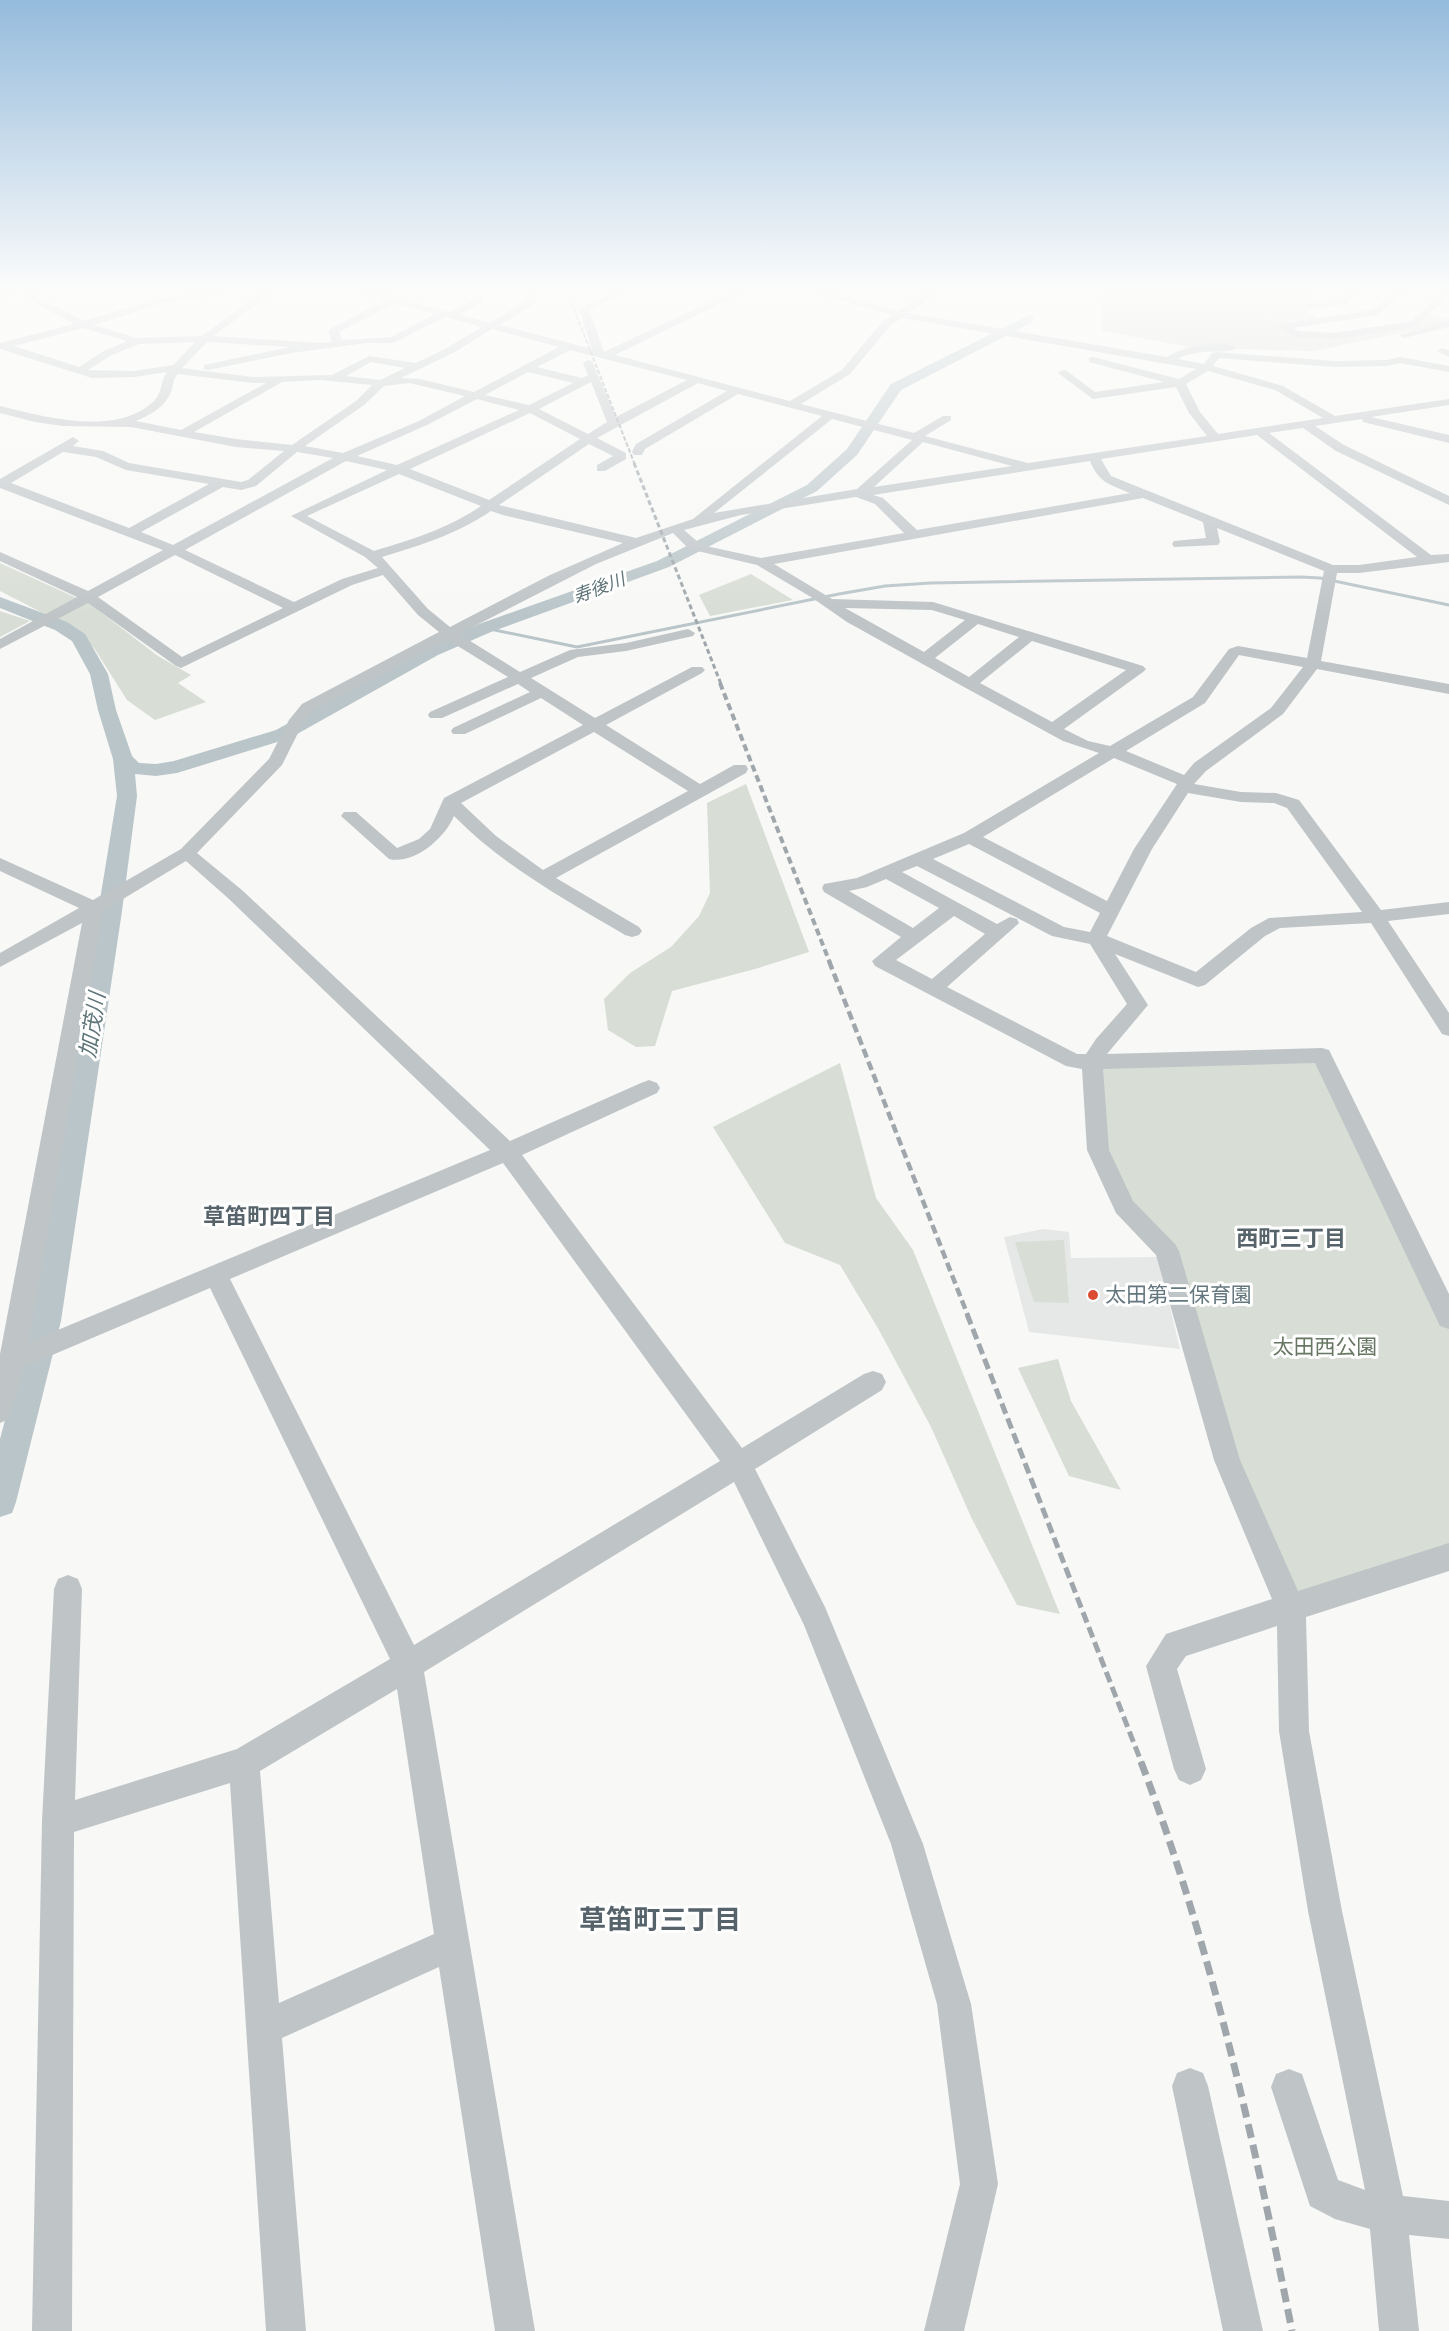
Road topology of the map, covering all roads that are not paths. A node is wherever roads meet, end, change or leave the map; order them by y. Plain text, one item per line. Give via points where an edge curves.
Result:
1 (162, 400) edge
2 (246, 400) edge
3 (363, 400) edge
4 (465, 400) edge
5 (493, 400) edge
6 (548, 400) edge
7 (600, 400) edge
8 (658, 400) edge
9 (719, 400) edge
10 (775, 400) edge
11 (799, 400) edge
12 (1119, 400) edge
13 (1140, 400) edge
14 (1189, 400) edge
15 (1301, 400) edge
16 (1449, 402) edge
17 (792, 404) junction
18 (0, 409) edge
19 (530, 409) junction
20 (831, 414) junction
21 (1361, 416) junction
22 (947, 418) dead end
23 (1333, 420) junction
24 (613, 423) junction
25 (96, 424) junction
26 (122, 424) junction
27 (1306, 425) junction
28 (1260, 432) junction
29 (182, 434) junction
30 (919, 437) junction
31 (1216, 439) junction
32 (1449, 439) edge
33 (587, 440) junction
34 (296, 447) junction
35 (62, 448) junction
36 (638, 452) dead end
37 (344, 457) junction
38 (1094, 458) junction
39 (1031, 467) junction
40 (401, 468) junction
41 (601, 468) dead end
42 (222, 482) junction
43 (1, 483) edge
44 (859, 494) junction
45 (1145, 494) junction
46 (1449, 501) edge
47 (489, 506) junction
48 (699, 519) junction
49 (1209, 520) junction
50 (675, 528) junction
51 (130, 533) junction
52 (913, 534) junction
53 (637, 542) junction
54 (1179, 544) dead end
55 (175, 550) junction
56 (0, 556) edge
57 (372, 556) junction
58 (1441, 557) edge
59 (761, 562) junction
60 (1331, 569) junction
61 (386, 570) junction
62 (89, 597) junction
63 (825, 600) junction
64 (294, 608) junction
65 (976, 619) junction
66 (688, 633) dead end
67 (1030, 636) junction
68 (455, 638) junction
69 (4, 643) edge
70 (924, 659) junction
71 (1313, 664) junction
72 (697, 670) dead end
73 (518, 677) junction
74 (969, 684) junction
75 (1449, 689) edge
76 (542, 692) junction
77 (436, 715) dead end
78 (595, 725) junction
79 (1053, 729) junction
80 (459, 731) dead end
81 (1114, 752) junction
82 (740, 769) dead end
83 (1185, 784) junction
84 (700, 791) junction
85 (450, 802) junction
86 (350, 816) dead end
87 (970, 837) junction
88 (187, 853) junction
89 (916, 858) junction
90 (0, 864) edge
91 (887, 872) junction
92 (544, 877) junction
93 (99, 906) junction
94 (952, 908) junction
95 (1449, 908) edge
96 (1111, 910) junction
97 (1022, 913) junction
98 (1376, 917) junction
99 (632, 931) dead end
100 (999, 933) junction
101 (914, 937) junction
102 (1096, 939) junction
103 (0, 961) edge
104 (933, 988) junction
105 (1446, 1019) edge
106 (1092, 1062) junction
107 (649, 1088) dead end
108 (507, 1152) junction
109 (216, 1275) junction
110 (1449, 1319) edge
111 (14, 1360) edge
112 (873, 1383) dead end
113 (0, 1411) edge
114 (740, 1466) junction
115 (1449, 1557) edge
116 (68, 1589) dead end
117 (1291, 1609) junction
118 (408, 1665) junction
119 (244, 1763) junction
120 (1190, 1769) dead end
121 (58, 1821) junction
122 (453, 1943) junction
123 (264, 2028) junction
124 (1190, 2086) dead end
125 (1289, 2088) dead end
126 (1388, 2212) junction
127 (1449, 2220) edge
128 (51, 2331) edge
129 (286, 2331) edge
130 (515, 2331) edge
131 (944, 2331) edge
132 (1243, 2331) edge
133 (1399, 2331) edge

1 - 26 street
2 - 29 street
3 - 34 street
4 - 37 street
5 - 19 street
6 - 19 street
7 - 24 street
8 - 24 street
9 - 36 street via 640,447
10 - 17 street
11 - 17 street
12 - 13 street
14 - 31 street
15 - 23 street
16 - 21 street
17 - 20 street
18 - 25 street via 35,419
19 - 33 street
19 - 40 street
20 - 30 street
20 - 48 street
21 - 23 street
21 - 32 street
22 - 30 street
23 - 27 street
24 - 33 street
25 - 26 street
25 - 35 street
26 - 29 street
27 - 28 street
27 - 46 street via 1340,447
28 - 31 street
28 - 58 street
29 - 34 street
30 - 39 street
30 - 44 street
31 - 38 street
33 - 41 street via 622,456
33 - 47 street
34 - 37 street
34 - 42 street via 252,483 241,486
35 - 42 street via 99,454 126,466
35 - 43 street
37 - 40 street
37 - 55 street
38 - 39 street
38 - 45 street via 1107,479
39 - 44 street
40 - 47 street
40 - 57 street via 297,516
42 - 51 street
43 - 51 street
44 - 48 street
44 - 52 street via 879,501
45 - 49 street
45 - 52 street
47 - 53 street
47 - 57 street via 461,525
48 - 50 street
49 - 54 street via 1213,542
49 - 60 street
50 - 53 street
50 - 59 street via 698,547
51 - 55 street
52 - 59 street
53 - 68 street via 544,585
55 - 62 street
55 - 64 street
56 - 62 street
57 - 61 street
58 - 60 street
59 - 63 street
60 - 71 street
61 - 64 street via 347,582
61 - 68 street via 408,597
62 - 64 street via 181,663
62 - 69 street
63 - 65 street via 933,606
63 - 70 street
65 - 67 street
65 - 70 street
66 - 73 street via 575,653
67 - 74 street
67 - 79 street via 1138,669
68 - 73 street
68 - 88 street via 308,707 276,761
70 - 74 street
71 - 75 street
71 - 81 street via 1238,650 1198,700
71 - 83 street via 1277,711 1200,767
72 - 78 street
73 - 76 street
73 - 77 street
74 - 79 street
76 - 78 street
76 - 80 street
78 - 84 street
78 - 85 street
79 - 81 street via 1082,744
81 - 83 street
81 - 87 street
82 - 84 street
83 - 96 street via 1143,849
83 - 98 street via 1293,804
84 - 92 street
85 - 86 street via 444,821 430,840 395,855
85 - 92 street via 512,857
87 - 89 street
87 - 96 street
88 - 93 street
88 - 108 street via 236,894
89 - 91 street
89 - 97 street
90 - 93 street
91 - 94 street
91 - 101 street via 861,883 831,888
92 - 99 street
93 - 103 street
93 - 111 street
94 - 100 street
94 - 101 street
95 - 98 street
96 - 102 street
97 - 100 street
97 - 102 street via 1059,932
98 - 102 street via 1276,922 1198,980
98 - 105 street
100 - 104 street
101 - 104 street via 882,961
102 - 106 street via 1138,1005
104 - 106 street via 1073,1061
106 - 110 street via 1322,1054
106 - 117 street via 1098,1150 1124,1207 1167,1251 1227,1460
107 - 108 street
108 - 109 street
108 - 114 street
109 - 111 street
109 - 118 street
111 - 113 street
112 - 114 street
114 - 118 street
114 - 131 street via 815,1617 908,1844 954,2004 980,2184
115 - 117 street
116 - 121 street
117 - 120 street via 1176,1644 1161,1666
117 - 126 street via 1294,1731 1325,1911
118 - 119 street
118 - 122 street
119 - 121 street
119 - 123 street
121 - 128 street
122 - 123 street
122 - 130 street
123 - 129 street
124 - 132 street
125 - 126 street via 1323,2193 1335,2201
126 - 127 street
126 - 133 street

